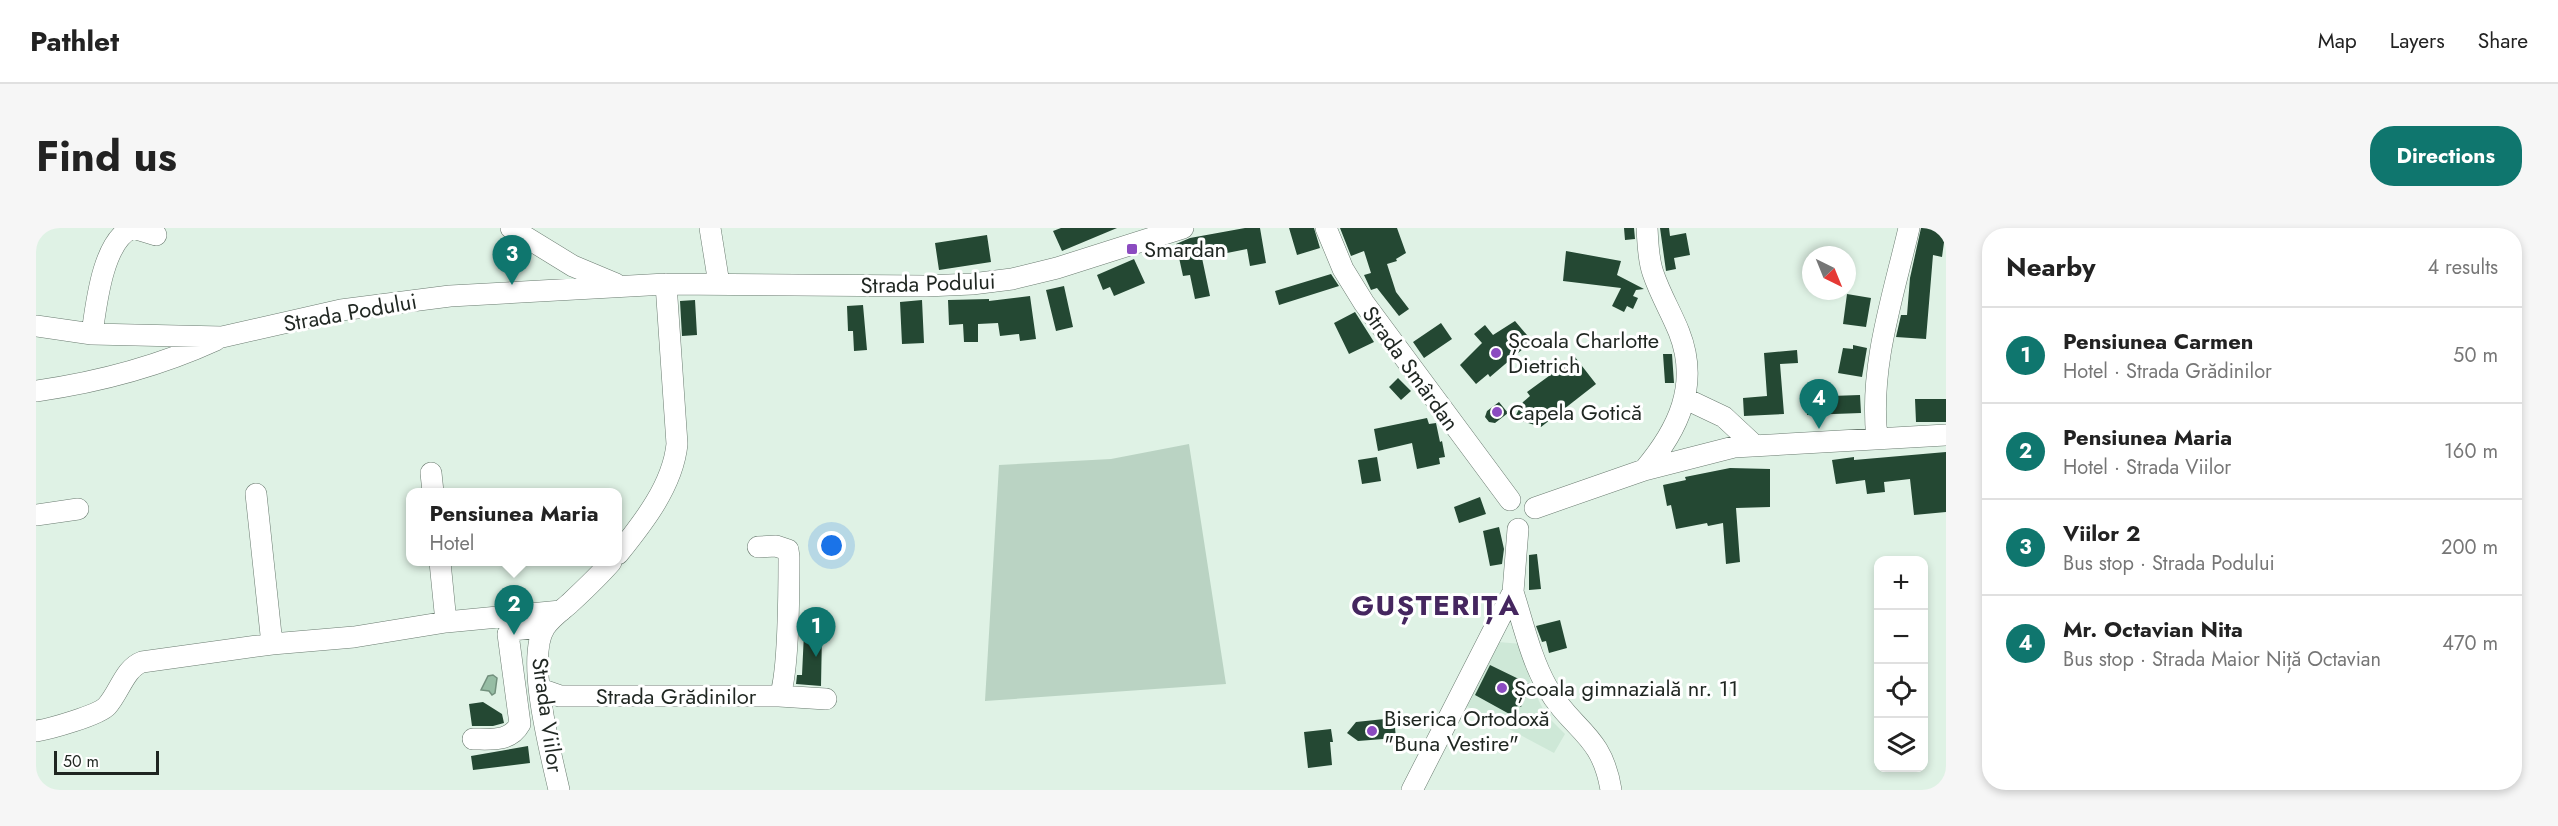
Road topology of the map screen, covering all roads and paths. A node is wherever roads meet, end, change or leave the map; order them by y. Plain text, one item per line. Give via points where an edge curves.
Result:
1 (511, 228) edge
2 (710, 228) edge
3 (1183, 228) edge
4 (1326, 228) edge
5 (1647, 228) edge
6 (1909, 228) edge
7 (156, 235) dead end
8 (666, 284) junction
9 (718, 284) junction
10 (620, 286) junction
11 (36, 326) edge
12 (92, 334) junction
13 (222, 337) junction
14 (36, 391) edge
15 (1686, 399) junction
16 (1946, 435) edge
17 (1877, 438) junction
18 (1753, 444) junction
19 (1644, 470) junction
20 (256, 494) dead end
21 (1510, 500) junction
22 (1535, 508) junction
23 (78, 509) dead end
24 (36, 515) edge
25 (1518, 529) junction
26 (758, 547) dead end
27 (622, 549) edge
28 (440, 566) edge
29 (607, 566) edge
30 (1513, 592) junction
31 (561, 611) junction
32 (446, 622) junction
33 (545, 627) junction
34 (272, 645) junction
35 (540, 689) junction
36 (779, 696) junction
37 (826, 699) dead end
38 (36, 731) edge
39 (473, 739) dead end
40 (559, 790) edge
41 (1412, 790) edge
42 (1611, 790) edge

1 - 10 street via 573,266
2 - 9 street
3 - 9 street, Strada Podului via 1057,268 972,284
4 - 21 street, Strada Smârdan via 1343,269 1364,303
5 - 15 street via 1652,272 1684,345
6 - 17 street via 1878,364 1874,404
7 - 12 street via 133,228 119,237 105,267
8 - 9 street, Strada Podului
8 - 10 street, Strada Podului
8 - 27 street via 675,459 649,512
10 - 13 street, Strada Podului via 411,300 341,310
11 - 12 street, Strada Podului
12 - 13 street, Strada Podului
13 - 14 street via 131,373
15 - 18 street via 1724,417
15 - 19 street via 1665,445
16 - 17 street
17 - 18 street
18 - 19 street
19 - 22 street
20 - 34 street
21 - 22 street via 1524,497
21 - 25 street via 1504,515
22 - 25 street via 1532,523
23 - 24 street
25 - 30 street
26 - 36 street, Strada Grădinilor via 782,547 788,550 789,557 786,666
28 - 32 street
29 - 31 street, Strada Viilor
30 - 41 street
30 - 42 street via 1546,687 1596,744 1608,769
31 - 32 street
31 - 33 street, Strada Viilor
32 - 34 street
33 - 35 street, Strada Viilor via 538,650
33 - 39 street via 512,630 508,634 520,724 515,733 507,738
34 - 38 street via 138,664 103,709
35 - 36 street, Strada Grădinilor via 560,696
35 - 40 street, Strada Viilor
36 - 37 street

